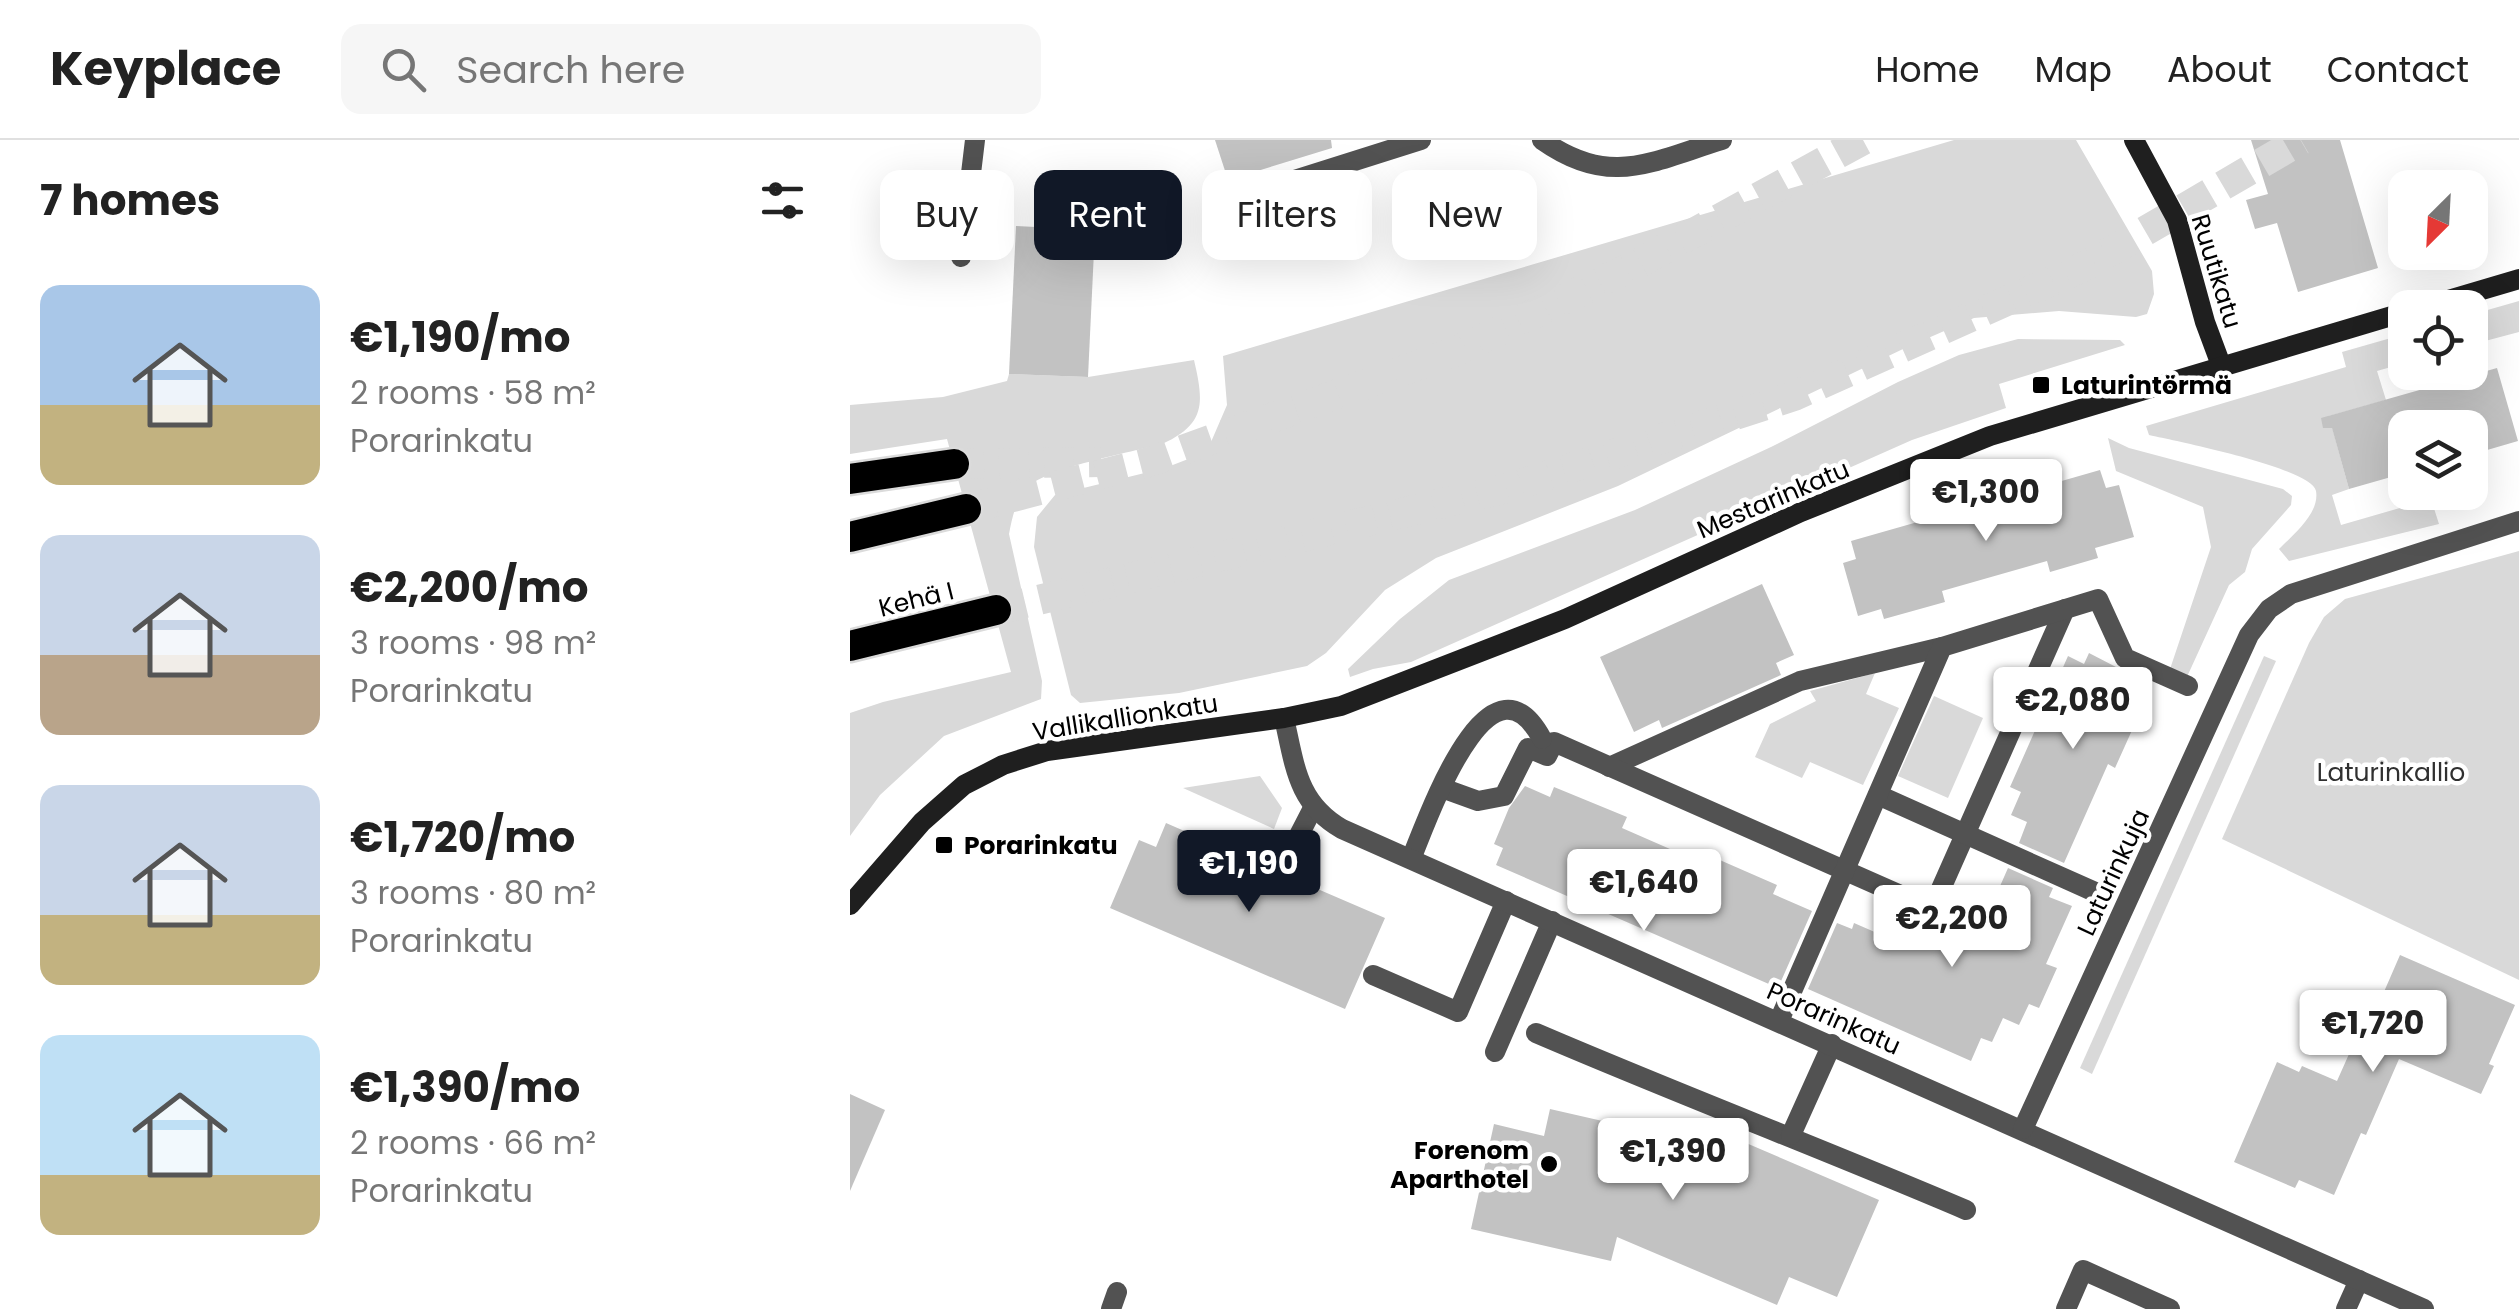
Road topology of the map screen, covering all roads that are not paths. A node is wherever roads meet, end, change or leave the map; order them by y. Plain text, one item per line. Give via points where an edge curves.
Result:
1 (975, 140) edge
2 (1420, 140) edge
3 (1542, 140) edge
4 (1722, 140) edge
5 (2134, 140) edge
6 (972, 170) edge
7 (1326, 170) edge
8 (2519, 279) edge
9 (2482, 290) edge
10 (2388, 317) edge
11 (2220, 365) junction
12 (954, 464) tunnel mouth
13 (850, 480) edge
14 (966, 509) tunnel mouth
15 (2519, 521) edge
16 (850, 536) edge
17 (996, 610) tunnel mouth
18 (2064, 610) junction
19 (938, 624) junction
20 (850, 646) edge
21 (1942, 647) junction
22 (850, 667) edge
23 (2188, 686) dead end
24 (1284, 718) junction
25 (1542, 739) dead end
26 (1608, 767) junction
27 (1442, 788) junction
28 (1878, 795) junction
29 (1312, 808) junction
30 (1965, 834) junction
31 (1411, 859) junction
32 (1844, 871) junction
33 (1280, 872) dead end
34 (2095, 892) dead end
35 (1506, 902) junction
36 (850, 905) edge
37 (1552, 921) junction
38 (1374, 975) dead end
39 (1779, 1021) junction
40 (1536, 1033) dead end
41 (1832, 1044) junction
42 (1494, 1052) dead end
43 (2023, 1130) junction
44 (1791, 1135) junction
45 (1966, 1210) dead end
46 (2359, 1280) junction
47 (2066, 1309) edge
48 (2170, 1309) edge
49 (2346, 1309) edge
50 (2424, 1309) edge

1 - 6 street
2 - 7 street
3 - 4 street via 1601,169 1633,167
5 - 11 street, Ruutikatu via 2177,220
8 - 9 street
10 - 11 street, Mestarinkatu
11 - 24 street, Mestarinkatu via 1990,436 1565,619 1341,706
12 - 13 highway
14 - 16 highway
15 - 43 street, Laturinkuja via 2328,580 2268,609 2249,635
17 - 19 highway, Kehä I
18 - 21 street
18 - 23 street via 2098,599 2125,658
18 - 30 street
19 - 20 highway, Kehä I
19 - 22 highway
21 - 26 street via 1800,681
21 - 28 street
24 - 29 street
24 - 36 street, Vallikallionkatu via 1047,751 1003,765 964,785 922,822
25 - 27 street via 1520,714 1486,717 1471,730
26 - 27 street via 1554,742 1547,756 1528,748 1504,796 1478,801
26 - 32 street
27 - 31 street
28 - 30 street
28 - 32 street
29 - 31 street, Porarinkatu
29 - 33 street
30 - 32 street via 1932,909
30 - 34 street
31 - 35 street, Porarinkatu
32 - 39 street
35 - 37 street, Porarinkatu
35 - 38 street via 1458,1012
37 - 39 street, Porarinkatu
37 - 42 street
39 - 41 street, Porarinkatu
40 - 44 street
41 - 43 street, Porarinkatu
41 - 44 street
43 - 46 street, Porarinkatu
44 - 45 street
46 - 49 street
46 - 50 street, Porarinkatu
47 - 48 street via 2083,1270

